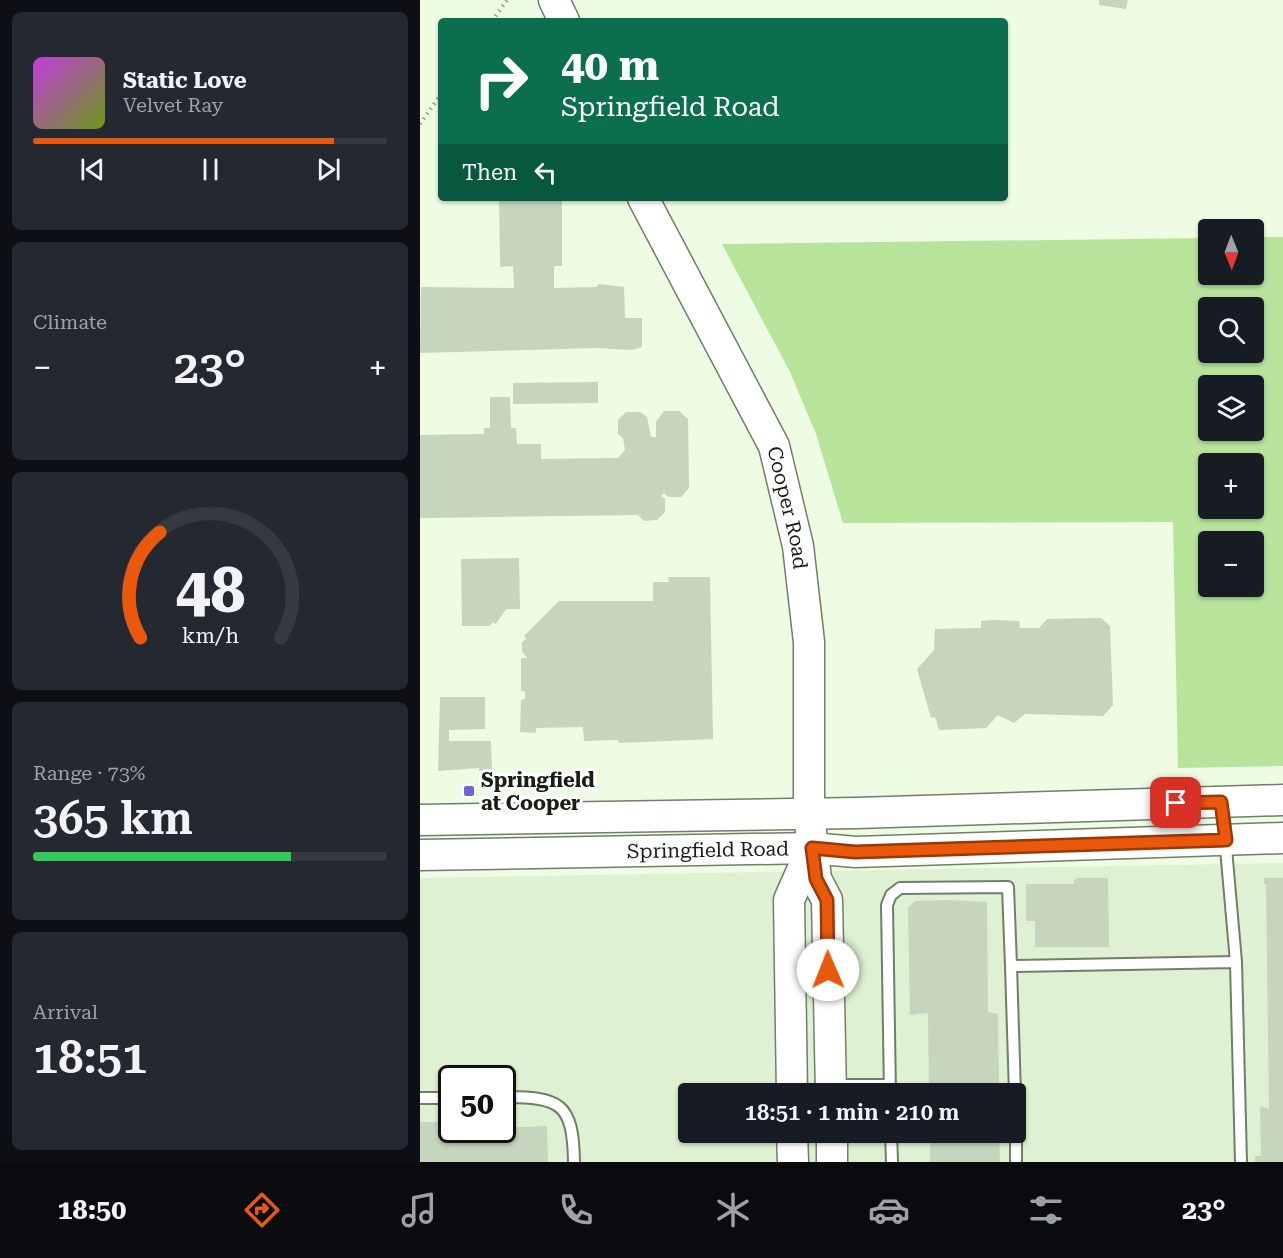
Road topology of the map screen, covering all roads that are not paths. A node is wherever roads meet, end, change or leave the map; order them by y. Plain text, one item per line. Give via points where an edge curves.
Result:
1 (645, 201) edge
2 (1283, 800) edge
3 (1221, 802) junction
4 (809, 813) junction
5 (420, 820) edge
6 (1283, 838) edge
7 (1226, 840) junction
8 (812, 848) junction
9 (420, 855) edge
10 (1236, 962) junction
11 (1011, 966) junction
12 (792, 1083) edge
13 (831, 1083) edge
14 (890, 1083) edge
15 (1015, 1083) edge
16 (516, 1097) edge
17 (420, 1098) edge
18 (438, 1098) edge
19 (792, 1143) edge
20 (831, 1143) edge
21 (891, 1143) edge
22 (1016, 1143) edge
23 (574, 1162) edge
24 (793, 1162) edge
25 (832, 1162) edge
26 (892, 1162) edge
27 (1016, 1162) edge
28 (1241, 1162) edge

1 - 4 main road, Cooper Road via 774,446 798,546 810,642
2 - 3 main road, Springfield Road
3 - 4 main road, Springfield Road
3 - 7 lane
4 - 5 main road, Springfield Road
4 - 8 main road, Cooper Road
6 - 7 main road, Springfield Road
7 - 8 main road, Springfield Road via 855,852
7 - 10 lane
8 - 9 main road, Springfield Road
8 - 12 main road, Cooper Road via 789,900
8 - 13 main road, Cooper Road via 816,879 827,900
10 - 11 lane
10 - 28 lane
11 - 14 lane via 1008,887 900,888 891,895 887,905
11 - 15 lane
16 - 23 lane via 541,1098 558,1106 571,1121
17 - 18 lane
19 - 24 main road
20 - 25 main road
21 - 26 lane
22 - 27 lane

